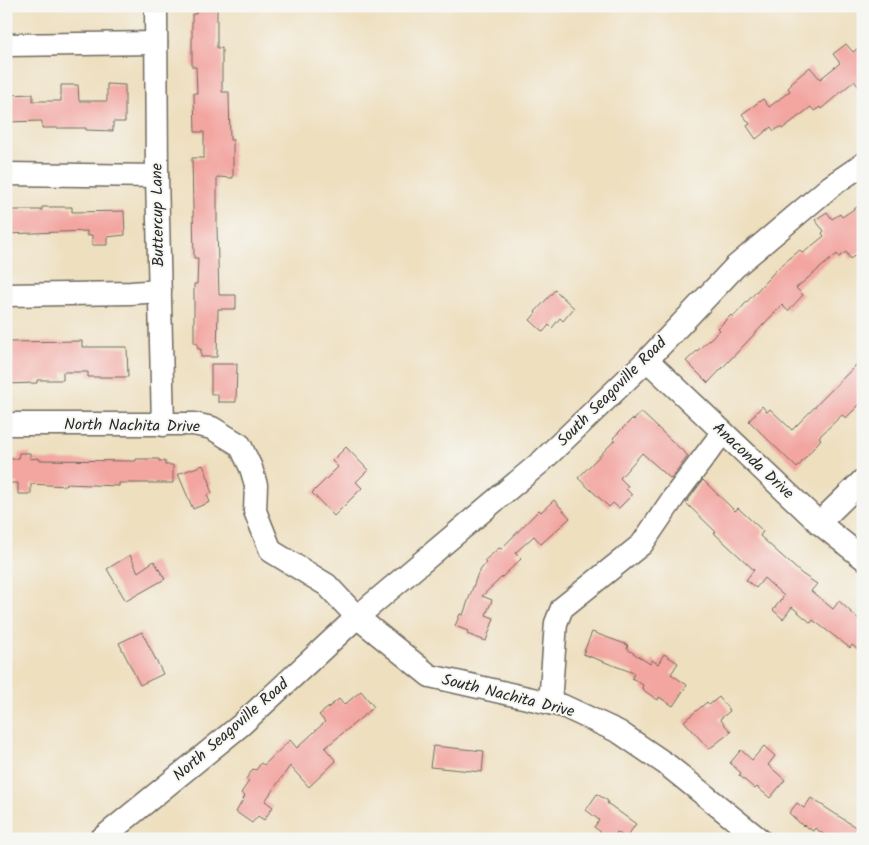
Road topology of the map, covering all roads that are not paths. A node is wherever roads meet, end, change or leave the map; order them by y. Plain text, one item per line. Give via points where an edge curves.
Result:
1 (156, 6) edge
2 (156, 43) junction
3 (6, 45) edge
4 (863, 164) edge
5 (6, 174) edge
6 (157, 176) junction
7 (160, 291) junction
8 (6, 294) edge
9 (647, 360) junction
10 (6, 424) edge
11 (163, 424) junction
12 (723, 432) junction
13 (863, 480) edge
14 (820, 523) junction
15 (863, 558) edge
16 (358, 617) junction
17 (550, 704) junction
18 (101, 839) edge
19 (759, 839) edge

1 - 2 street, Buttercup Lane
2 - 3 street
2 - 6 street, Buttercup Lane
4 - 9 street, South Seagoville Road via 831,186 735,267
5 - 6 street
6 - 7 street, Buttercup Lane
7 - 8 street
7 - 11 street, Buttercup Lane
9 - 12 street, Anaconda Drive
9 - 16 street, South Seagoville Road via 542,461
10 - 11 street, North Nachita Drive
11 - 16 street, North Nachita Drive via 194,424 212,428 240,445 254,476 255,511 271,551 327,585
12 - 14 street, Anaconda Drive
12 - 17 street via 642,544 562,608 556,623
13 - 14 street
14 - 15 street, Anaconda Drive
16 - 17 street, South Nachita Drive via 430,676
16 - 18 street, North Seagoville Road via 241,725
17 - 19 street, South Nachita Drive via 563,706 619,732 666,764

